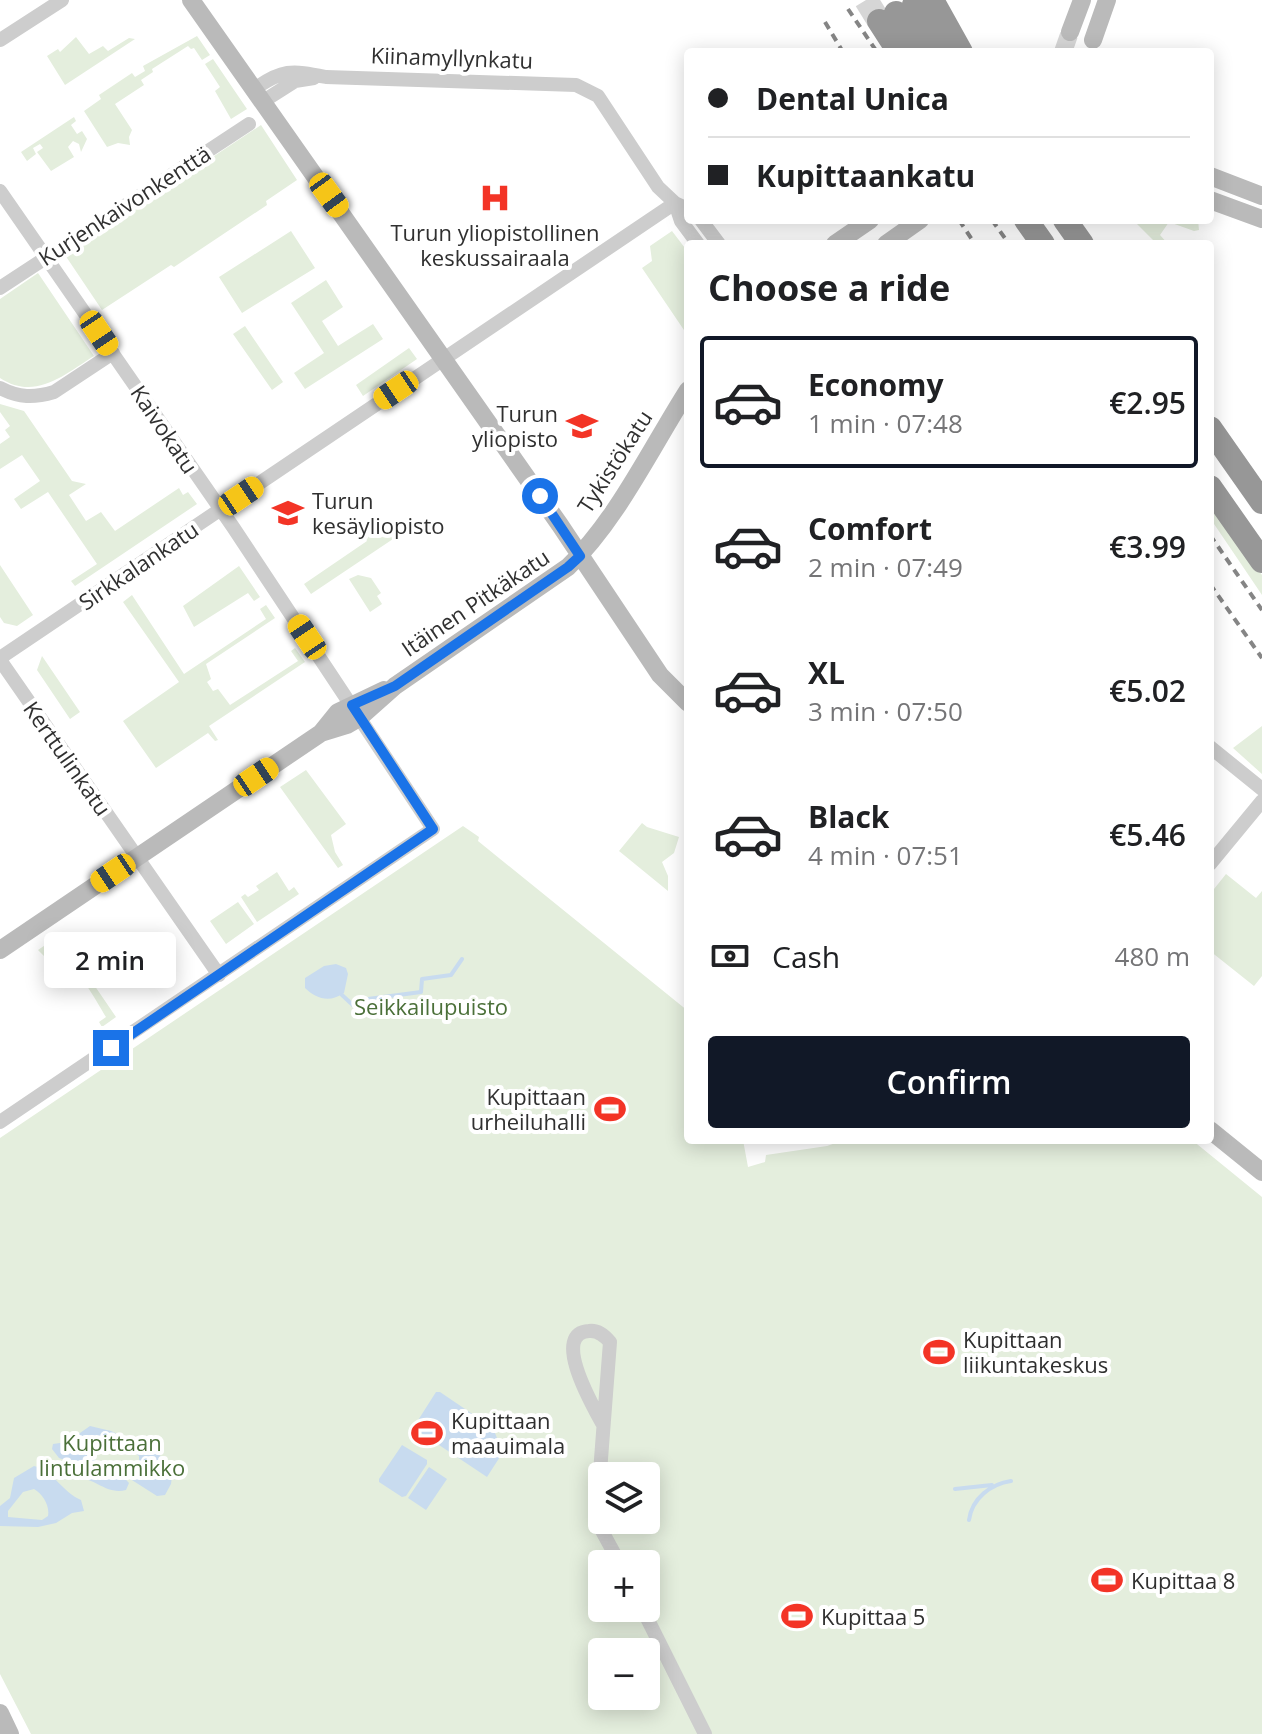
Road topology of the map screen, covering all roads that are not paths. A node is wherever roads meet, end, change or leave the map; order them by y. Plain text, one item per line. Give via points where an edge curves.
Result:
1 (62, 0) edge
2 (191, 0) edge
3 (1082, 0) edge
4 (1107, 0) edge
5 (905, 10) edge
6 (1070, 32) tunnel mouth
7 (0, 40) edge
8 (1093, 40) dead end
9 (900, 48) edge
10 (919, 48) edge
11 (943, 48) edge
12 (956, 48) edge
13 (257, 96) junction
14 (249, 124) dead end
15 (1214, 178) edge
16 (0, 191) edge
17 (1262, 196) edge
18 (1214, 201) edge
19 (681, 206) edge
20 (1262, 219) edge
21 (864, 224) edge
22 (915, 224) edge
23 (695, 240) edge
24 (841, 240) edge
25 (892, 240) edge
26 (45, 256) junction
27 (0, 288) edge
28 (113, 353) junction
29 (443, 358) junction
30 (0, 388) edge
31 (684, 396) edge
32 (1214, 433) edge
33 (1214, 492) edge
34 (1258, 492) edge
35 (221, 509) junction
36 (1257, 546) edge
37 (580, 556) junction
38 (0, 659) edge
39 (684, 699) edge
40 (356, 711) junction
41 (1214, 750) edge
42 (1262, 789) edge
43 (1262, 801) edge
44 (137, 857) junction
45 (1214, 859) edge
46 (0, 950) edge
47 (219, 975) junction
48 (0, 1122) edge
49 (1214, 1133) edge
50 (1262, 1172) edge
51 (602, 1423) junction
52 (613, 1550) edge
53 (649, 1622) edge
54 (0, 1713) edge
55 (10, 1734) edge
56 (705, 1734) edge

1 - 7 street
2 - 13 main road
3 - 6 main road
4 - 8 main road
5 - 9 highway
5 - 10 highway
5 - 11 highway
5 - 12 highway
13 - 19 street, Kiinamyllynkatu via 295,81 326,77 576,85 598,96 658,187
13 - 29 main road
14 - 26 street, Kurjenkaivonkenttä
15 - 17 main road
16 - 26 street, Kaivokatu
18 - 20 main road
19 - 23 street via 681,221
19 - 29 street, Sirkkalankatu
21 - 24 main road
22 - 25 main road
26 - 27 street, Kurjenkaivonkenttä
26 - 28 street, Kaivokatu
28 - 30 street via 43,395 19,396
28 - 35 street, Kaivokatu
29 - 35 street, Sirkkalankatu
29 - 37 main road
31 - 37 main road, Tykistökatu
32 - 34 highway
33 - 36 highway
35 - 38 street, Sirkkalankatu
35 - 40 street, Kaivokatu
37 - 39 main road via 660,675
37 - 40 main road, Itäinen Pitkäkatu
38 - 44 street, Kerttulinkatu
40 - 44 main road, Itäinen Pitkäkatu via 347,725 321,733
40 - 47 street, Kaivokatu via 433,829
41 - 42 street
43 - 45 street
44 - 46 main road, Itäinen Pitkäkatu
44 - 47 street, Kerttulinkatu
47 - 48 street
49 - 50 main road
51 - 51 street via 577,1370 573,1346 590,1330 610,1342
51 - 52 street via 597,1518
53 - 56 street
54 - 55 main road

